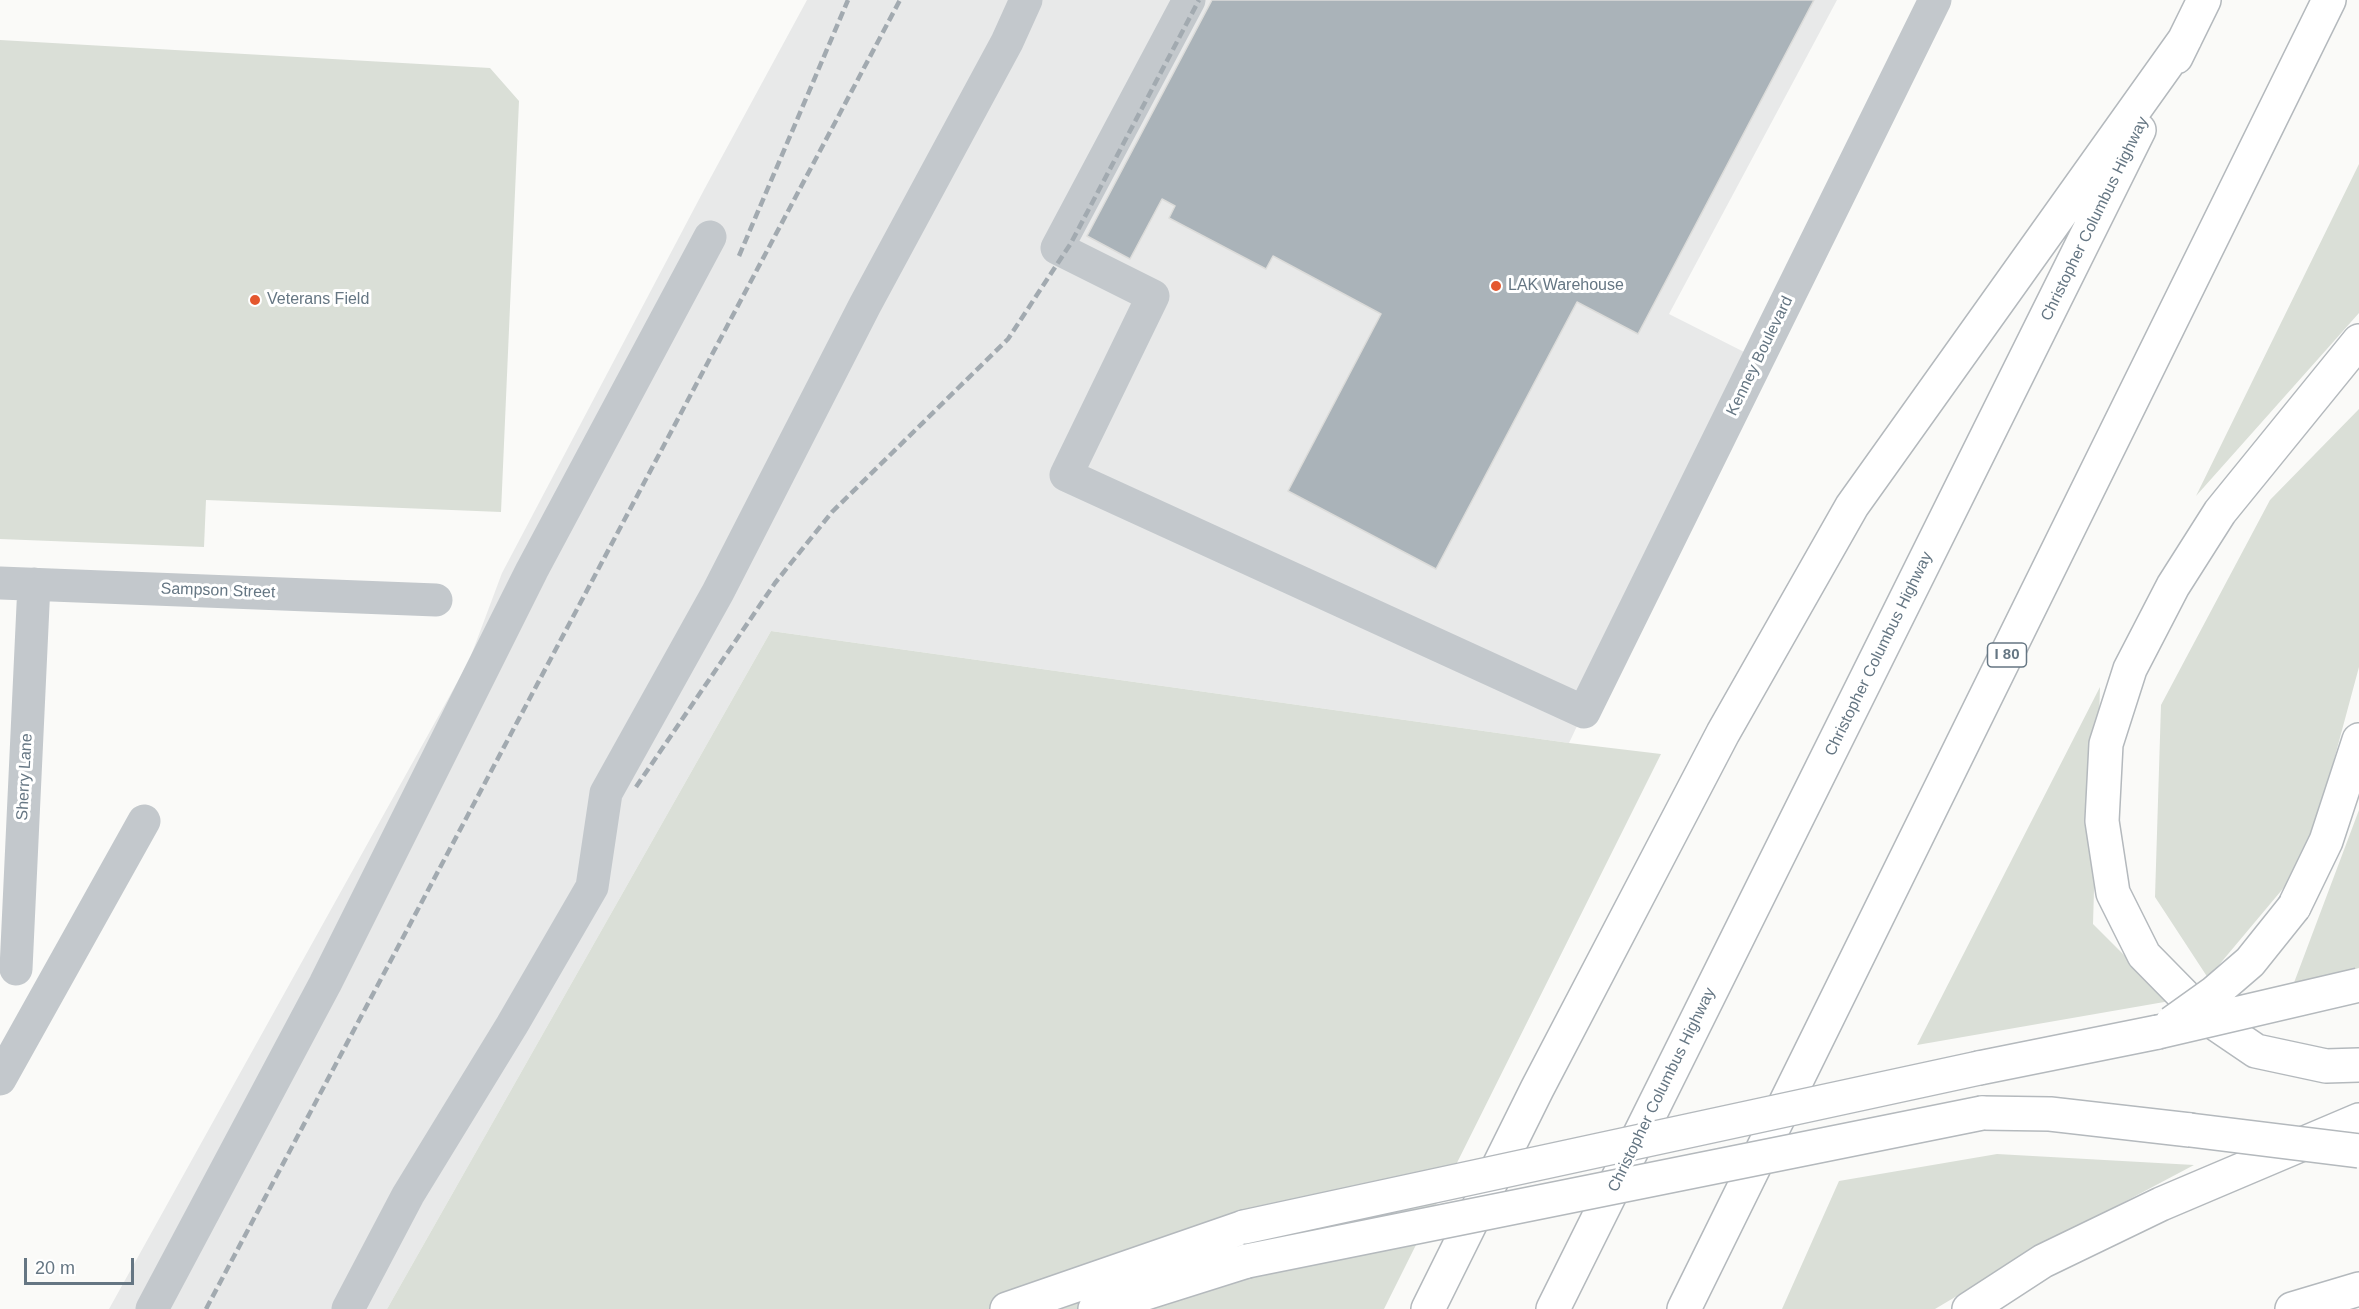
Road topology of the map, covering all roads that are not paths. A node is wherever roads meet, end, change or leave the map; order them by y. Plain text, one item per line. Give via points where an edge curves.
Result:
1 (1026, 0) edge
2 (1189, 0) edge
3 (1935, 0) edge
4 (2204, 0) edge
5 (2330, 0) edge
6 (2185, 39) junction
7 (710, 237) dead end
8 (2359, 341) edge
9 (0, 583) edge
10 (34, 584) junction
11 (436, 600) dead end
12 (2359, 740) edge
13 (144, 821) dead end
14 (8, 969) edge
15 (60, 972) junction
16 (2359, 985) edge
17 (2158, 1032) junction
18 (2359, 1065) edge
19 (0, 1079) edge
20 (2359, 1120) edge
21 (2359, 1151) edge
22 (2359, 1289) edge
23 (152, 1309) edge
24 (348, 1309) edge
25 (1007, 1309) edge
26 (1095, 1309) edge
27 (1428, 1309) edge
28 (1553, 1309) edge
29 (1683, 1309) edge
30 (1969, 1309) edge
31 (2292, 1309) edge

1 - 24 street via 717,592 606,793 592,887 408,1196
2 - 3 street, Kenney Boulevard via 1057,248 1153,296 1066,475 1584,712
4 - 6 highway, Christopher Columbus Highway
5 - 29 highway, I 80
6 - 27 highway via 1852,506 1722,733
6 - 28 highway, Christopher Columbus Highway
7 - 23 street via 532,570 325,984
8 - 18 highway via 2220,512 2173,586 2130,669 2106,744 2102,820 2113,893 2144,955 2203,1015 2256,1051 2326,1066
9 - 10 street, Sampson Street
10 - 11 street, Sampson Street
10 - 14 street, Sherry Lane
12 - 17 highway, bridge via 2326,841 2294,907 2250,962
13 - 15 street
14 - 15 street
15 - 19 street
16 - 17 highway, bridge
17 - 25 highway, bridge via 1244,1227
20 - 30 highway via 2161,1204 2054,1255
21 - 26 highway, bridge via 2050,1114 1982,1113 1247,1261
22 - 31 highway

